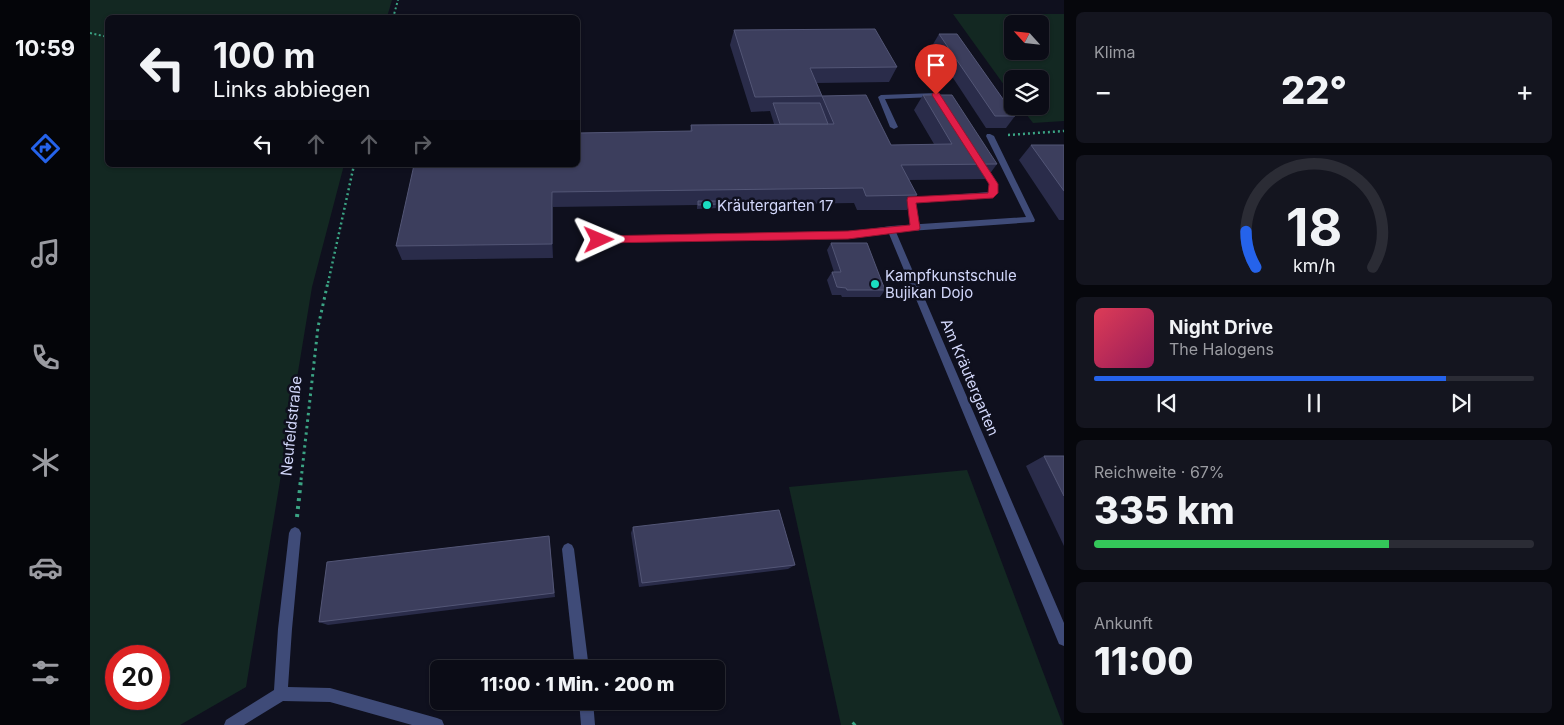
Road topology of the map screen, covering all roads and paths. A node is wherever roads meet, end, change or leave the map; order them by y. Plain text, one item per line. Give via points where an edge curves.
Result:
1 (398, 0) edge
2 (394, 15) edge
3 (90, 33) edge
4 (105, 36) edge
5 (946, 111) edge
6 (894, 127) dead end
7 (1064, 131) edge
8 (990, 136) joint
9 (978, 160) edge
10 (354, 167) edge
11 (915, 228) junction
12 (891, 229) junction
13 (599, 240) dead end
14 (295, 533) joint
15 (568, 549) dead end
16 (1064, 639) edge
17 (581, 660) edge
18 (280, 694) junction
19 (587, 710) edge
20 (231, 725) edge
21 (437, 725) edge
22 (588, 725) edge

1 - 2 path
3 - 4 path
5 - 6 street via 936,95 881,97
7 - 8 path
8 - 11 street via 1031,220
9 - 11 street via 993,184 993,193 990,196 911,200
10 - 14 path, Neufeldstraße via 318,326
11 - 12 street
12 - 13 street via 848,235
12 - 16 street, Am Kräutergarten
14 - 18 street
15 - 17 street
18 - 20 street
18 - 21 street via 330,695
19 - 22 street

